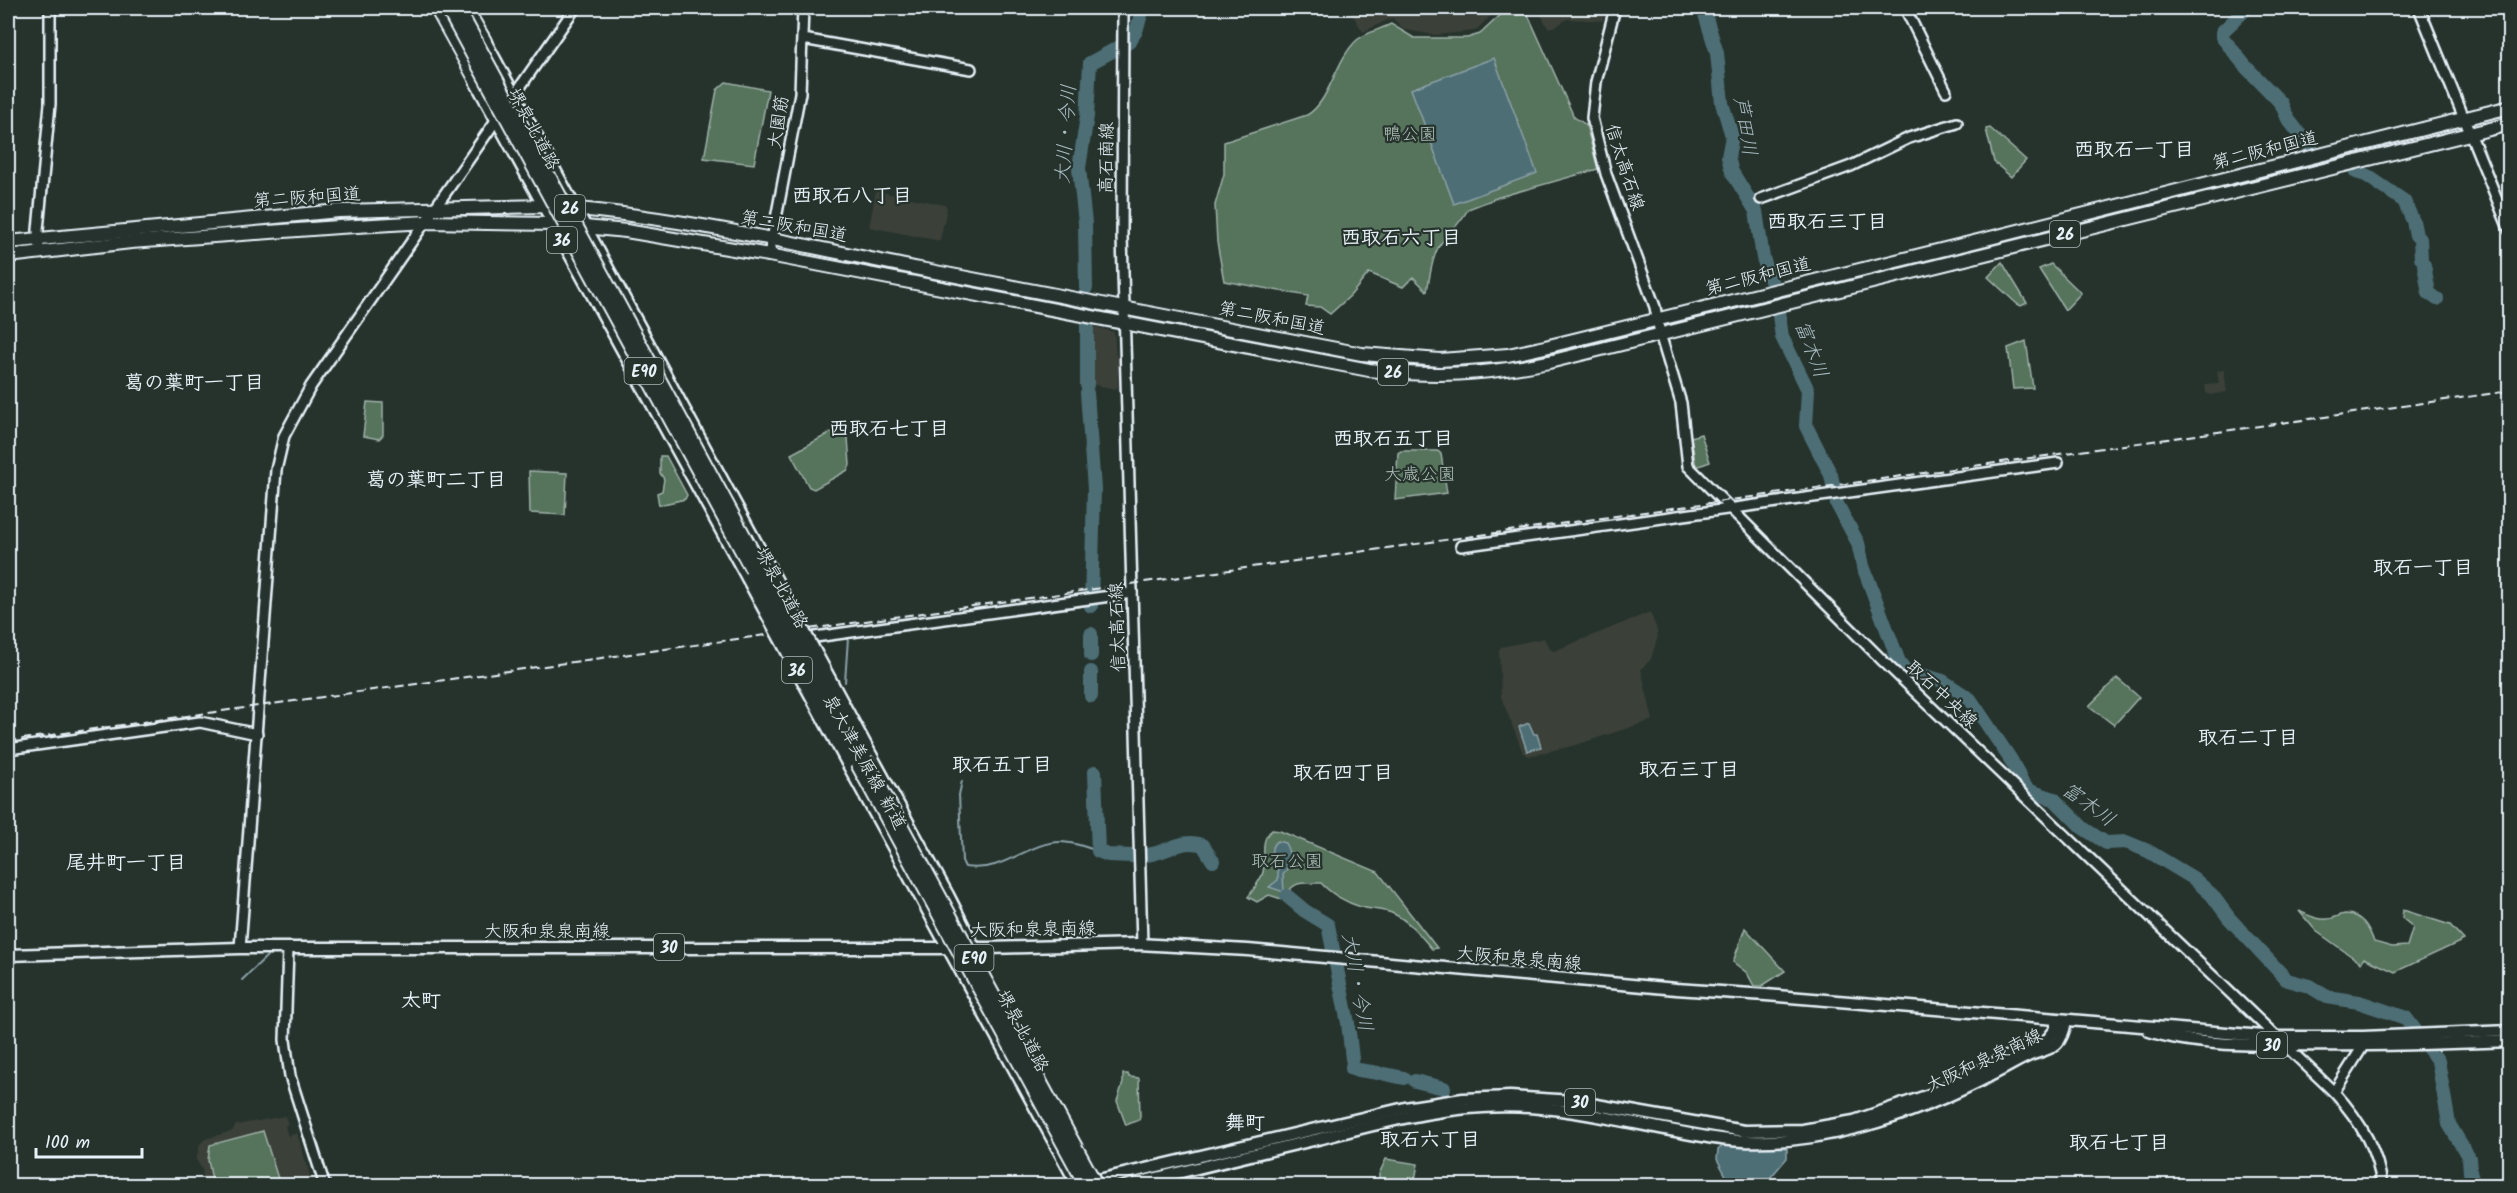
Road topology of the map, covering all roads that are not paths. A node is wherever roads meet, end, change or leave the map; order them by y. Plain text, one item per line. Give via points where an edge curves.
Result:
1 (50, 8) edge
2 (431, 8) edge
3 (436, 8) edge
4 (447, 8) edge
5 (458, 8) edge
6 (468, 8) edge
7 (575, 8) edge
8 (803, 8) edge
9 (1123, 8) edge
10 (1615, 8) edge
11 (1905, 8) edge
12 (2419, 8) edge
13 (803, 39) junction
14 (485, 40) joint
15 (971, 69) dead end
16 (479, 86) junction
17 (1946, 91) dead end
18 (513, 96) junction
19 (2510, 107) edge
20 (2464, 118) junction
21 (497, 120) junction
22 (1957, 123) dead end
23 (2510, 124) edge
24 (2469, 134) junction
25 (1761, 199) dead end
26 (544, 206) junction
27 (575, 208) junction
28 (436, 209) junction
29 (427, 222) junction
30 (554, 224) junction
31 (586, 228) junction
32 (2510, 231) edge
33 (39, 239) junction
34 (772, 240) junction
35 (8, 242) edge
36 (40, 254) junction
37 (769, 255) junction
38 (8, 256) edge
39 (1124, 308) junction
40 (1658, 320) junction
41 (1126, 323) junction
42 (1660, 334) junction
43 (2058, 463) dead end
44 (1730, 508) junction
45 (1461, 546) dead end
46 (770, 568) junction
47 (747, 578) junction
48 (1132, 593) junction
49 (815, 637) dead end
50 (847, 733) junction
51 (257, 734) junction
52 (8, 749) edge
53 (1142, 944) junction
54 (976, 946) junction
55 (947, 947) junction
56 (240, 948) junction
57 (288, 949) junction
58 (8, 955) edge
59 (2061, 1020) junction
60 (2129, 1025) junction
61 (2510, 1030) edge
62 (2275, 1037) junction
63 (2421, 1039) junction
64 (2363, 1041) junction
65 (2510, 1041) edge
66 (2285, 1045) junction
67 (2334, 1092) junction
68 (1100, 1184) edge
69 (325, 1185) edge
70 (1078, 1185) edge
71 (1086, 1185) edge
72 (1125, 1185) edge
73 (2382, 1185) edge

1 - 33 street via 50,104
2 - 16 main road, 泉大津美原線 新道 / 36
3 - 16 highway
4 - 50 highway, 堺泉北道路 / E90, bridge
5 - 50 highway, 堺泉北道路 / E90, bridge
6 - 14 highway
7 - 18 street
8 - 13 street, 大園筋
9 - 39 street, 高石南線
10 - 40 street, 信太高石線 via 1596,82 1592,118 1606,174
11 - 17 street
12 - 20 street
13 - 15 street
13 - 34 street, 大園筋 via 800,93
14 - 18 main road, 泉大津美原線 新道 / 36
16 - 21 main road, 泉大津美原線 新道 / 36
18 - 21 street
18 - 27 main road, 泉大津美原線 新道 / 36
19 - 20 highway, 第二阪和国道 / 26
20 - 24 street
20 - 40 highway, 第二阪和国道 / 26
21 - 26 main road, 泉大津美原線 新道 / 36
21 - 28 street
22 - 25 street
23 - 24 highway, 第二阪和国道 / 26
24 - 32 street
24 - 42 highway, 第二阪和国道 / 26
26 - 27 highway, 第二阪和国道 / 26
26 - 28 highway, 第二阪和国道 / 26
26 - 30 main road, 泉大津美原線 新道 / 36
27 - 31 main road, 泉大津美原線 新道 / 36
27 - 34 highway, 第二阪和国道 / 26
28 - 29 street
28 - 33 highway, 第二阪和国道 / 26 via 339,212
29 - 30 highway, 第二阪和国道 / 26
29 - 36 highway, 第二阪和国道 / 26 via 131,243
29 - 51 street via 311,386 279,448
30 - 31 highway, 第二阪和国道 / 26
30 - 47 main road, 泉大津美原線 新道 / 36
31 - 37 highway, 第二阪和国道 / 26
31 - 46 main road, 泉大津美原線 新道 / 36
33 - 35 highway, 第二阪和国道 / 26
33 - 36 street
34 - 37 street, 大園筋
34 - 39 highway, 第二阪和国道 / 26
36 - 38 highway, 第二阪和国道 / 26
37 - 41 highway, 第二阪和国道 / 26
39 - 40 highway, 第二阪和国道 / 26 via 1362,354 1440,360 1508,355
39 - 41 street, 信太高石線
40 - 42 street, 信太高石線
41 - 42 highway, 第二阪和国道 / 26 via 1358,368 1439,375 1509,369
41 - 48 street, 信太高石線
42 - 44 street, 取石中央線 via 1681,403 1688,466
43 - 44 street
44 - 45 street
44 - 62 street, 取石中央線 via 1882,661
46 - 50 highway, bridge
46 - 54 main road, 泉大津美原線 新道 / 36, bridge
47 - 50 highway, bridge
47 - 55 main road, 泉大津美原線 新道 / 36, bridge
48 - 49 street
48 - 53 street, 信太高石線
50 - 68 highway, 堺泉北道路 / E90, bridge
50 - 71 highway, 堺泉北道路 / E90, bridge
51 - 52 street via 200,722
51 - 56 street
53 - 54 main road, 大阪和泉泉南線 / 30
53 - 59 main road, 大阪和泉泉南線 / 30
54 - 55 main road, 大阪和泉泉南線 / 30
54 - 68 main road, 泉大津美原線 新道 / 36
55 - 57 main road, 大阪和泉泉南線 / 30
55 - 70 main road, 泉大津美原線 新道 / 36
56 - 57 main road, 大阪和泉泉南線 / 30
56 - 58 main road, 大阪和泉泉南線 / 30
57 - 69 street via 285,1040 290,1076
59 - 60 main road, 大阪和泉泉南線 / 30
59 - 68 main road, 大阪和泉泉南線 / 30 via 2047,1040 1932,1094 1854,1121 1803,1130 1744,1131 1574,1101 1463,1099 1416,1106
59 - 72 main road, 大阪和泉泉南線 / 30 via 2060,1041 2052,1048 1936,1102 1858,1128 1805,1138 1716,1139 1591,1114 1538,1107 1483,1107 1396,1119
60 - 62 main road, 大阪和泉泉南線 / 30
60 - 66 main road, 大阪和泉泉南線 / 30 via 2209,1041
61 - 63 main road, 大阪和泉泉南線 / 30
62 - 64 main road, 大阪和泉泉南線 / 30
62 - 66 street, 取石中央線
63 - 64 main road, 大阪和泉泉南線 / 30
63 - 64 main road, 大阪和泉泉南線 / 30 via 2411,1034
63 - 65 main road, 大阪和泉泉南線 / 30 via 2431,1044
64 - 66 main road, 大阪和泉泉南線 / 30
64 - 67 street
66 - 67 street, 取石中央線
67 - 73 street, 取石中央線 via 2365,1132
68 - 70 main road, 大阪和泉泉南線 / 30

